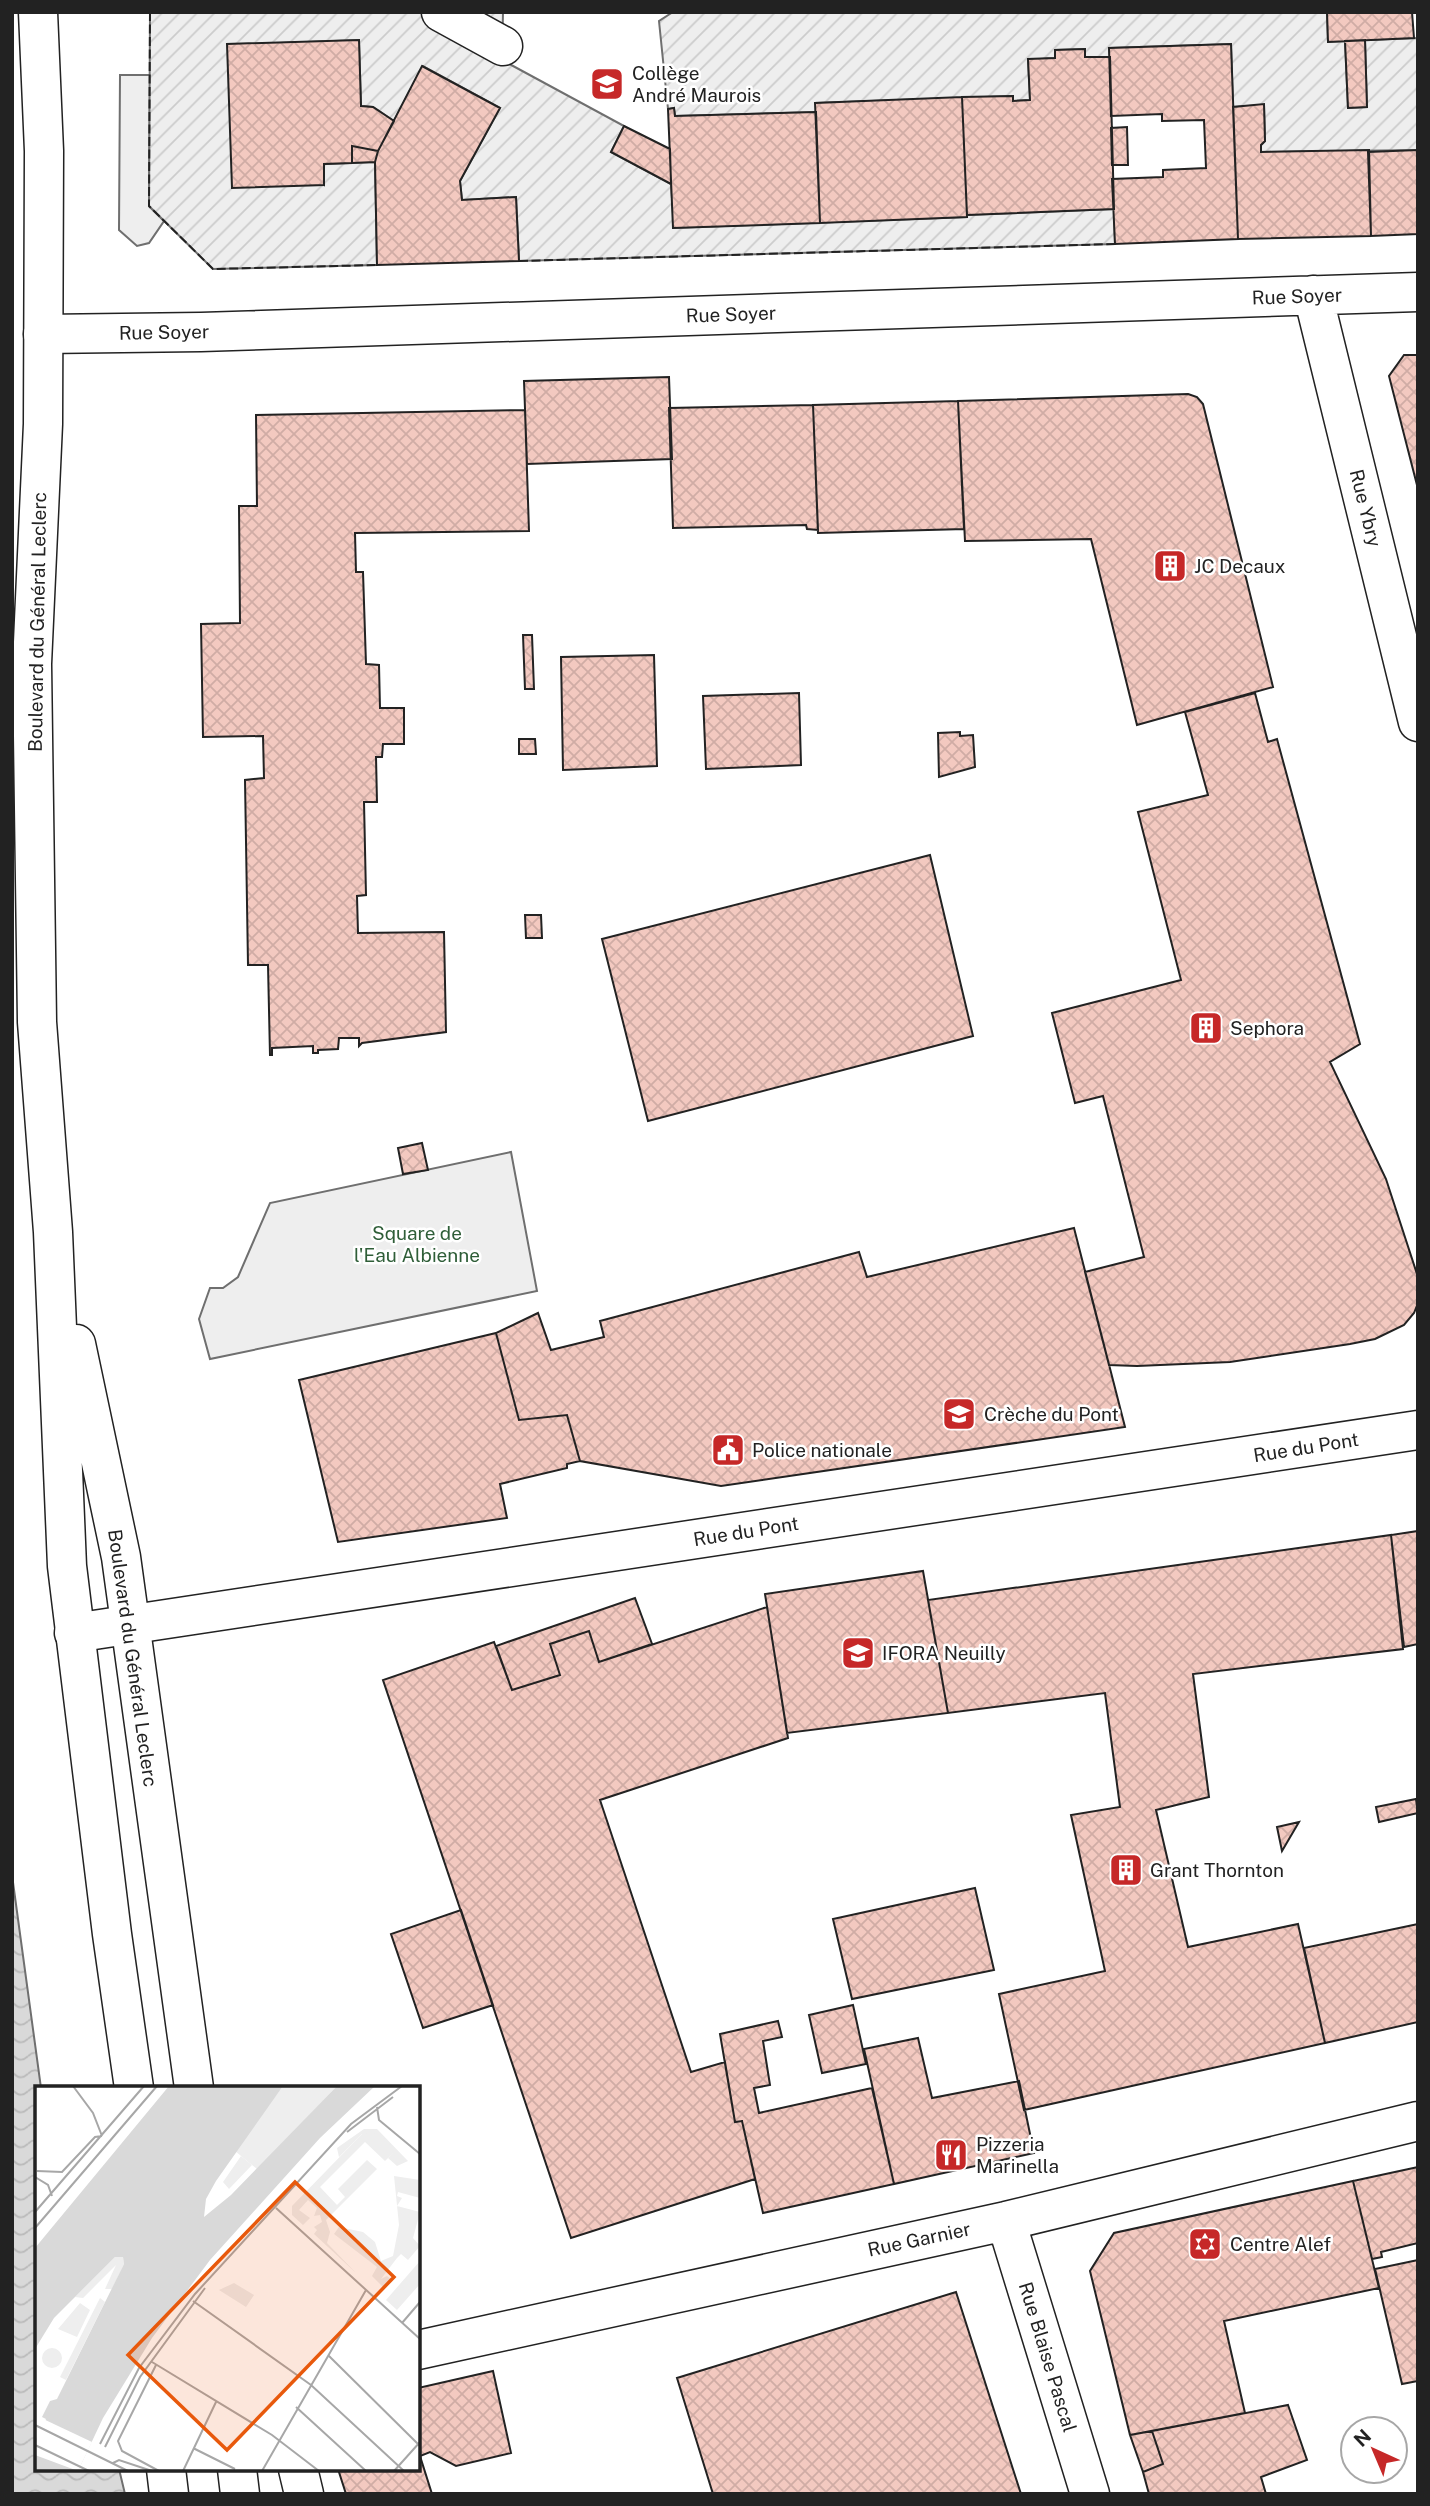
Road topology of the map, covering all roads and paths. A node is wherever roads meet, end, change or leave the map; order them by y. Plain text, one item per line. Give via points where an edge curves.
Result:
1 (38, 12) edge
2 (442, 12) edge
3 (503, 46) dead end
4 (1418, 292) edge
5 (1313, 295) junction
6 (43, 334) junction
7 (1418, 722) edge
8 (53, 1232) junction
9 (1418, 1430) edge
10 (128, 1624) junction
11 (74, 1633) junction
12 (134, 2086) edge
13 (194, 2086) edge
14 (1418, 2121) edge
15 (1006, 2221) junction
16 (420, 2350) edge
17 (166, 2471) edge
18 (237, 2471) edge
19 (298, 2471) edge
20 (169, 2494) edge
21 (240, 2494) edge
22 (304, 2494) edge
23 (1090, 2494) edge

1 - 6 street, Boulevard du Général Leclerc via 44,151
2 - 3 street
4 - 5 street, Rue Soyer
5 - 6 street, Rue Soyer
5 - 7 street, Rue Ybry
6 - 8 street, Boulevard du Général Leclerc via 32,664 37,1022
8 - 10 street, Boulevard du Général Leclerc via 121,1557
8 - 11 street, Boulevard du Général Leclerc
9 - 10 street, Rue du Pont
10 - 11 street, Rue du Pont
10 - 13 street, Boulevard du Général Leclerc
11 - 12 street, Boulevard du Général Leclerc
14 - 15 street, Rue Garnier
15 - 16 street, Rue Garnier
15 - 23 street, Rue Blaise Pascal
17 - 20 street
18 - 21 street
19 - 22 street

